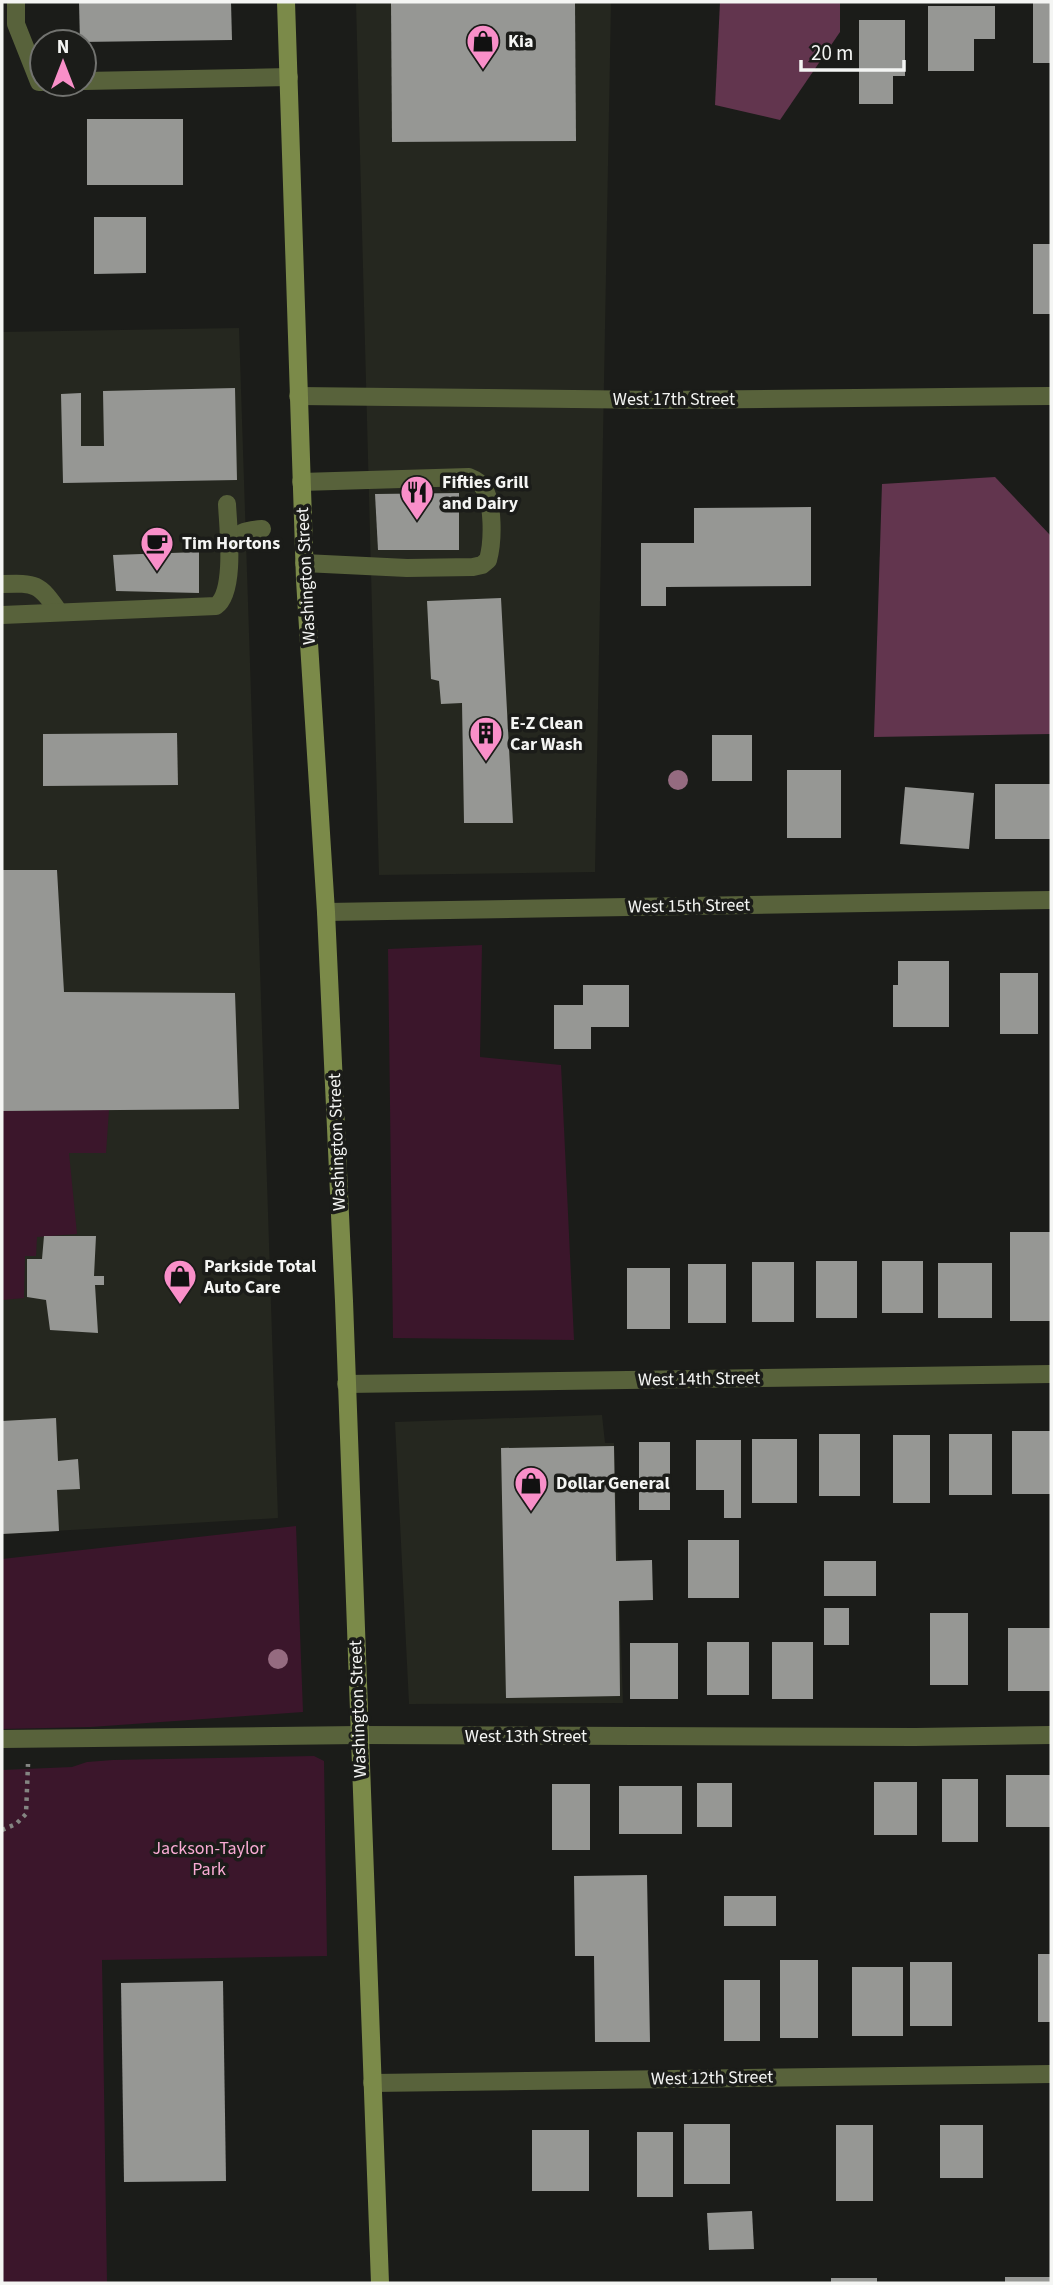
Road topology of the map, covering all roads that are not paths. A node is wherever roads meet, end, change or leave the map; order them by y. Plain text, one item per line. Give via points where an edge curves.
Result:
1 (16, 2) edge
2 (286, 2) edge
3 (28, 54) edge
4 (289, 78) junction
5 (98, 81) edge
6 (298, 396) junction
7 (1051, 396) edge
8 (301, 482) junction
9 (227, 504) dead end
10 (262, 529) dead end
11 (229, 547) junction
12 (304, 563) junction
13 (2, 584) edge
14 (59, 612) junction
15 (2, 615) edge
16 (1051, 900) edge
17 (327, 912) junction
18 (1051, 1374) edge
19 (346, 1384) junction
20 (359, 1735) junction
21 (1051, 1735) edge
22 (2, 1738) edge
23 (1051, 2074) edge
24 (372, 2083) junction
25 (380, 2283) edge

1 - 3 street via 16,24
2 - 4 main road, Washington Street
4 - 5 street
4 - 6 main road, Washington Street
6 - 7 street, West 17th Street via 661,400
6 - 8 main road, Washington Street
8 - 12 main road, Washington Street
8 - 12 street via 469,477 484,488 493,536 488,560 472,567
9 - 11 street
10 - 11 street via 239,533
11 - 14 street via 225,591 216,606
12 - 17 main road, Washington Street
13 - 14 street via 37,586
14 - 15 street
16 - 17 street, West 15th Street
17 - 19 main road, Washington Street
18 - 19 street, West 14th Street
19 - 20 main road, Washington Street
20 - 21 street, West 13th Street
20 - 22 street, West 13th Street
20 - 24 main road, Washington Street
23 - 24 street, West 12th Street
24 - 25 main road, Washington Street

